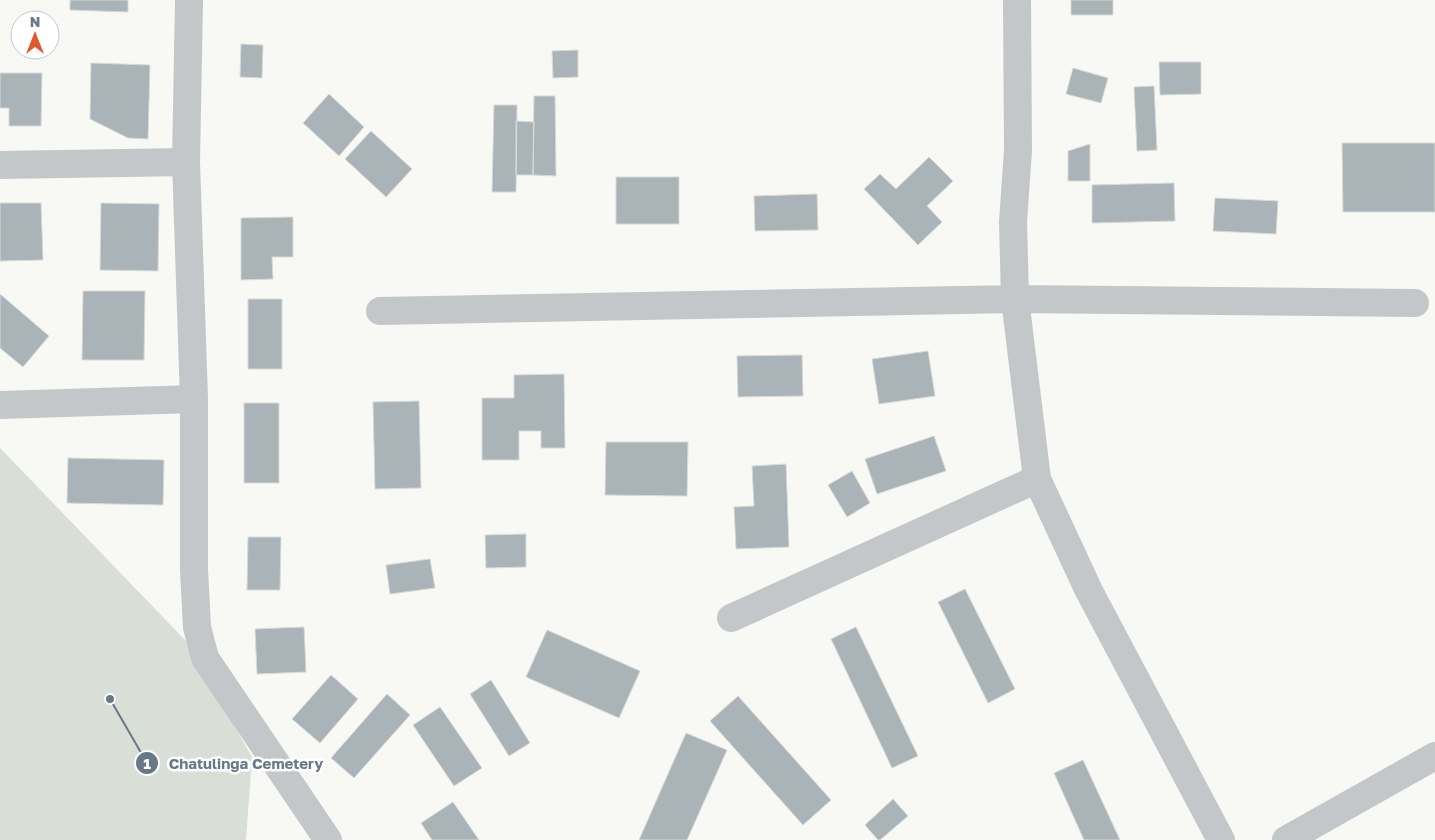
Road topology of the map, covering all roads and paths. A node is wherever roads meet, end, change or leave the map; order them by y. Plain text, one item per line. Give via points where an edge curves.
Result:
1 (189, 0) edge
2 (1017, 0) edge
3 (186, 162) junction
4 (0, 165) edge
5 (1015, 299) junction
6 (1415, 303) dead end
7 (380, 311) dead end
8 (194, 399) junction
9 (0, 406) edge
10 (1037, 479) junction
11 (731, 618) dead end
12 (1435, 756) edge
13 (328, 840) edge
14 (1221, 840) edge
15 (1286, 840) edge

1 - 3 street
2 - 5 street via 1018,150 1013,222
3 - 4 street
3 - 8 street
5 - 6 street
5 - 7 street
5 - 10 street
8 - 9 street
8 - 13 street via 194,570 197,627 205,658
10 - 11 street
10 - 14 street via 1089,591
12 - 15 street

